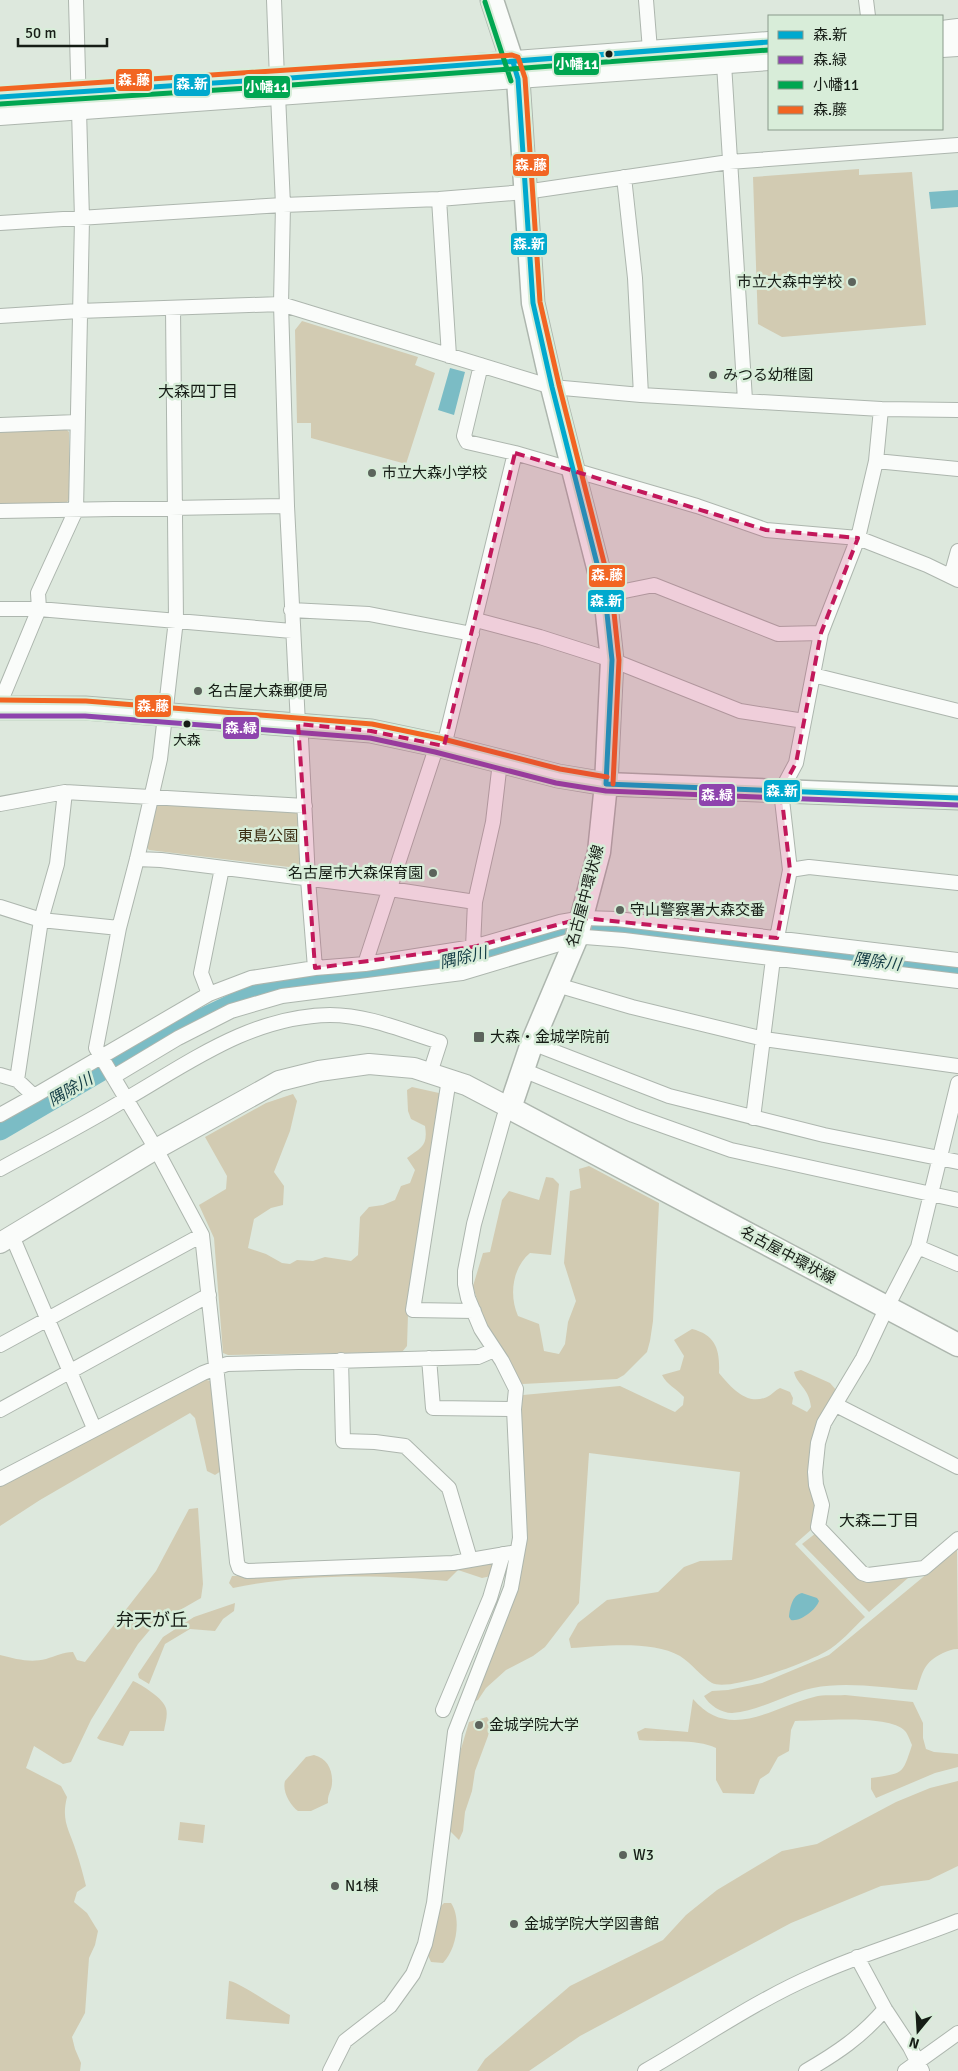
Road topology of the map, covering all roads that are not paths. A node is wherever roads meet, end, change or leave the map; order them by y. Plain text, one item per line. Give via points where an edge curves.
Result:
1 (76, 0) edge
2 (274, 0) edge
3 (492, 0) edge
4 (646, 0) edge
5 (866, 0) edge
6 (868, 15) edge
7 (958, 29) edge
8 (943, 30) edge
9 (768, 42) edge
10 (958, 46) edge
11 (943, 47) edge
12 (650, 50) junction
13 (768, 60) edge
14 (724, 64) junction
15 (515, 70) junction
16 (278, 87) junction
17 (0, 97) edge
18 (79, 100) junction
19 (0, 115) edge
20 (958, 145) edge
21 (729, 162) junction
22 (624, 177) junction
23 (525, 192) junction
24 (440, 198) junction
25 (283, 206) junction
26 (82, 219) junction
27 (0, 223) edge
28 (281, 304) junction
29 (173, 308) junction
30 (79, 311) junction
31 (0, 316) edge
32 (450, 356) junction
33 (481, 365) junction
34 (552, 387) junction
35 (641, 395) junction
36 (745, 400) junction
37 (881, 410) junction
38 (958, 410) edge
39 (78, 422) junction
40 (0, 425) edge
41 (515, 453) junction
42 (876, 461) junction
43 (958, 469) edge
44 (574, 471) junction
45 (287, 506) junction
46 (174, 508) junction
47 (76, 510) junction
48 (0, 511) edge
49 (858, 538) junction
50 (958, 551) edge
51 (955, 578) edge
52 (604, 595) junction
53 (0, 609) edge
54 (39, 609) junction
55 (291, 610) junction
56 (176, 620) junction
57 (474, 627) junction
58 (292, 631) junction
59 (821, 633) junction
60 (612, 660) junction
61 (813, 676) junction
62 (0, 703) edge
63 (0, 708) edge
64 (958, 711) edge
65 (164, 714) junction
66 (804, 721) junction
67 (298, 724) junction
68 (440, 746) junction
69 (500, 762) junction
70 (606, 784) junction
71 (780, 791) junction
72 (65, 792) junction
73 (151, 798) junction
74 (958, 798) edge
75 (0, 804) edge
76 (305, 806) junction
77 (137, 859) junction
78 (222, 868) junction
79 (790, 870) junction
80 (308, 879) junction
81 (958, 883) edge
82 (390, 889) junction
83 (475, 902) junction
84 (0, 907) edge
85 (40, 920) junction
86 (119, 928) junction
87 (579, 928) junction
88 (777, 938) junction
89 (473, 947) junction
90 (774, 959) junction
91 (958, 960) edge
92 (365, 964) junction
93 (315, 968) junction
94 (958, 981) edge
95 (557, 985) junction
96 (209, 994) junction
97 (764, 1038) junction
98 (532, 1043) junction
99 (958, 1066) edge
100 (108, 1068) junction
101 (523, 1070) junction
102 (430, 1073) junction
103 (0, 1075) edge
104 (449, 1079) junction
105 (17, 1080) junction
106 (958, 1083) edge
107 (34, 1096) junction
108 (126, 1099) junction
109 (510, 1108) junction
110 (0, 1116) edge
111 (753, 1118) junction
112 (156, 1149) junction
113 (939, 1158) junction
114 (958, 1162) edge
115 (0, 1169) edge
116 (930, 1194) junction
117 (958, 1200) edge
118 (202, 1235) junction
119 (6, 1239) edge
120 (918, 1247) junction
121 (958, 1264) edge
122 (209, 1295) junction
123 (887, 1307) junction
124 (474, 1311) junction
125 (46, 1319) junction
126 (0, 1345) edge
127 (958, 1345) edge
128 (494, 1350) junction
129 (429, 1358) junction
130 (341, 1360) junction
131 (216, 1367) junction
132 (70, 1371) junction
133 (836, 1406) junction
134 (514, 1409) junction
135 (0, 1410) edge
136 (94, 1428) junction
137 (958, 1467) edge
138 (0, 1479) edge
139 (958, 1539) edge
140 (517, 1552) junction
141 (503, 1554) junction
142 (470, 1559) junction
143 (443, 1710) dead end
144 (958, 1921) edge
145 (858, 1957) junction
146 (885, 2010) junction
147 (958, 2033) edge
148 (920, 2067) edge
149 (330, 2071) edge
150 (645, 2071) edge
151 (806, 2071) edge
152 (905, 2071) edge

1 - 18 street
2 - 16 street
3 - 15 main road, 名古屋中環状線
4 - 12 street
5 - 6 street
7 - 8 street
9 - 12 street
10 - 11 street
12 - 15 street
13 - 14 street
14 - 15 street
14 - 21 street
15 - 16 street
15 - 23 main road, 名古屋中環状線
16 - 18 street
16 - 25 street
17 - 18 street
18 - 19 street
18 - 26 street
20 - 21 street
21 - 22 street
21 - 36 street
22 - 23 street
22 - 35 street via 635,278
23 - 24 street
23 - 34 main road, 名古屋中環状線 via 533,304
24 - 25 street
24 - 32 street
25 - 26 street
25 - 28 street
26 - 27 street
26 - 30 street
28 - 29 street
28 - 32 street
28 - 45 street
29 - 30 street
29 - 46 street
30 - 31 street
30 - 39 street
32 - 33 street
33 - 34 street
33 - 41 street via 464,436 467,442
34 - 35 street
34 - 44 main road, 名古屋中環状線
35 - 36 street
36 - 37 street
37 - 38 street
37 - 42 street
39 - 40 street
39 - 47 street
41 - 44 street
41 - 57 street
42 - 43 street
42 - 49 street
44 - 49 street via 697,506 766,530
44 - 52 main road, 名古屋中環状線
45 - 46 street
45 - 55 street
46 - 47 street
46 - 56 street
47 - 48 street
47 - 54 street via 38,593
49 - 51 street
49 - 59 street
50 - 51 street
52 - 59 street via 654,585 778,634
52 - 60 main road, 名古屋中環状線
53 - 54 street
54 - 56 street
54 - 62 street
55 - 57 street via 369,614
55 - 58 street
56 - 58 street
56 - 65 street
57 - 60 street via 540,638
57 - 68 street
58 - 67 street
59 - 61 street
60 - 66 street via 740,711
60 - 70 main road, 名古屋中環状線
61 - 64 street
61 - 66 street
63 - 65 main road
65 - 67 main road
65 - 73 street via 160,759
66 - 71 street via 796,763
67 - 68 main road via 372,730
67 - 76 street
68 - 69 main road
68 - 82 street
69 - 70 main road via 579,781
69 - 83 street via 493,822
70 - 71 main road
70 - 87 main road, 名古屋中環状線 via 599,852
71 - 74 main road
71 - 79 street
72 - 73 street
72 - 75 street
72 - 85 street via 56,864
73 - 76 street
73 - 77 street
76 - 80 street
77 - 78 street
77 - 86 street
78 - 80 street
78 - 96 street via 201,973
79 - 81 street via 809,868
79 - 88 street
80 - 82 street
80 - 93 street
82 - 83 street
82 - 92 street
83 - 89 street
84 - 85 street
85 - 86 street
85 - 105 street
86 - 100 street via 96,1048
87 - 88 street via 617,919
87 - 89 street via 560,922
87 - 90 street via 585,937
87 - 95 main road, 名古屋中環状線
87 - 100 street via 462,973 282,996 230,1011
88 - 91 street
89 - 92 street
90 - 94 street
90 - 97 street
92 - 93 street
93 - 96 street via 251,978
95 - 97 street via 632,1007
95 - 98 main road, 名古屋中環状線
96 - 100 street
97 - 99 street
97 - 111 street
98 - 101 main road, 名古屋中環状線
98 - 111 street via 669,1096
100 - 107 street
100 - 108 street
101 - 109 main road, 名古屋中環状線
101 - 116 street via 633,1115 731,1150
102 - 104 street
102 - 108 street via 440,1042 360,1017 329,1015 267,1025 230,1040 187,1061
102 - 112 street via 414,1068 369,1064 319,1071 280,1081
103 - 105 street
104 - 109 street
104 - 124 street via 413,1310
105 - 107 street
106 - 113 street
107 - 110 street
108 - 112 street
108 - 115 street
109 - 123 main road, 名古屋中環状線
109 - 124 street via 504,1117 474,1224 465,1271 465,1284
111 - 113 street
112 - 118 street
112 - 119 street
113 - 114 street
113 - 116 street
116 - 117 street
116 - 120 street
118 - 122 street
118 - 125 street
119 - 125 street
120 - 121 street
120 - 123 street
122 - 131 street
122 - 132 street
123 - 127 main road, 名古屋中環状線
123 - 133 street
124 - 128 street
125 - 126 street
125 - 132 street
128 - 129 street via 478,1356
128 - 134 street via 516,1389
129 - 130 street
129 - 134 street via 433,1408
130 - 131 street
130 - 142 street via 343,1441 405,1446 449,1488
131 - 136 street
131 - 142 street via 239,1568 247,1571 443,1563
132 - 135 street
132 - 136 street
133 - 137 street
133 - 139 street via 824,1423 818,1443 816,1485 822,1505 818,1527 862,1573 868,1575 924,1568
134 - 140 street via 520,1531
136 - 138 street
140 - 141 street
140 - 149 street via 511,1588 455,1732 426,1944 413,1974 390,2006 345,2041
141 - 142 street
141 - 143 street via 490,1598
144 - 145 street
145 - 146 street
145 - 150 street via 764,2001
146 - 148 street
146 - 151 street via 868,2029 840,2051
147 - 148 street
148 - 152 street

